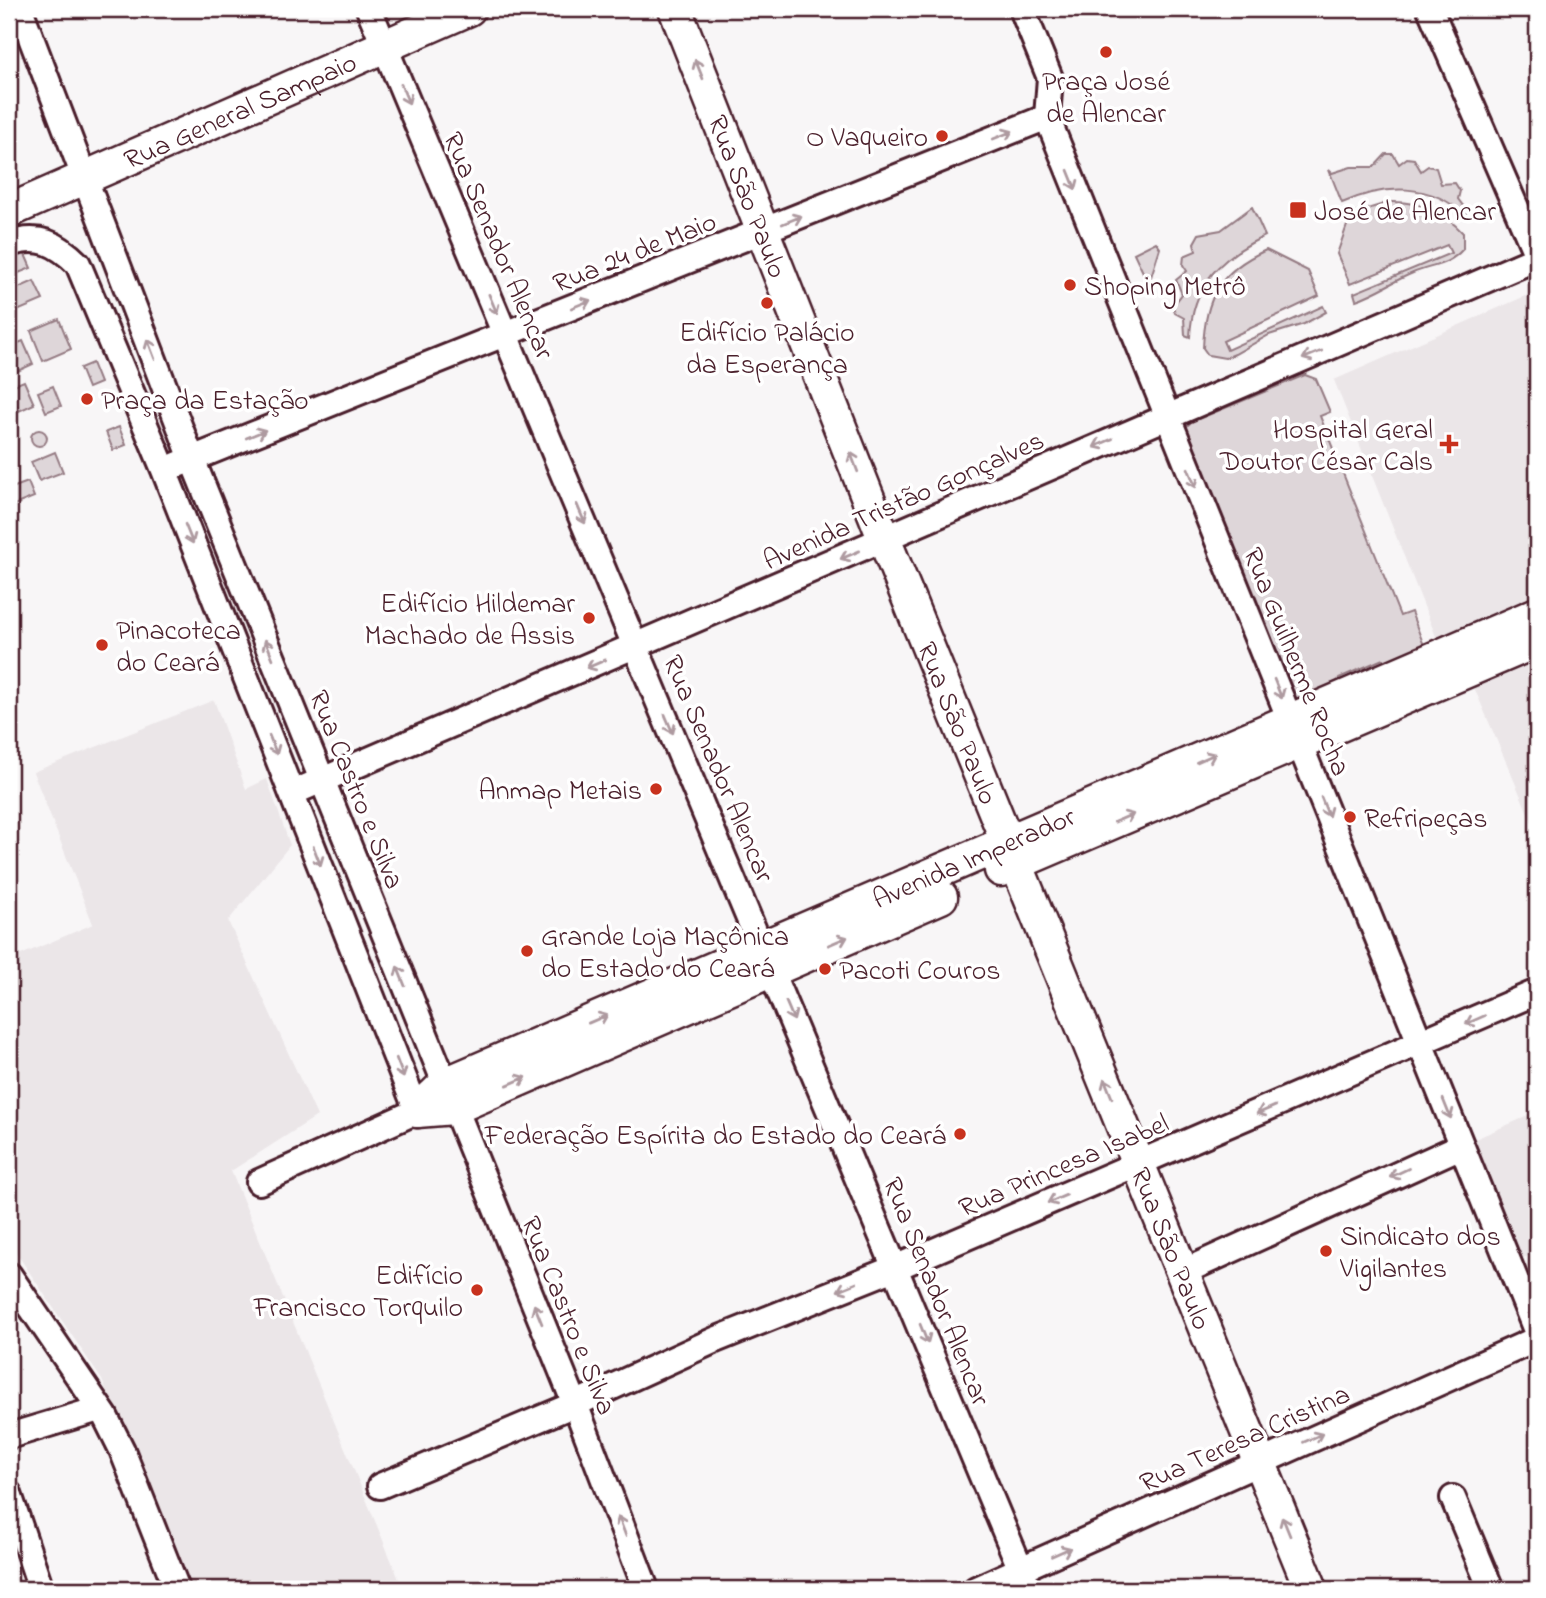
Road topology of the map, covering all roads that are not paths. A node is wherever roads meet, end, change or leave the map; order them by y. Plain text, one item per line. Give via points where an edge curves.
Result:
1 (20, 9) edge
2 (369, 9) edge
3 (469, 9) edge
4 (675, 9) edge
5 (1022, 9) edge
6 (1430, 9) edge
7 (385, 45) junction
8 (1047, 117) junction
9 (86, 178) junction
10 (9, 211) edge
11 (764, 231) junction
12 (11, 244) edge
13 (1537, 257) edge
14 (505, 334) junction
15 (1166, 415) junction
16 (192, 459) junction
17 (163, 470) junction
18 (885, 541) junction
19 (1537, 614) edge
20 (1537, 641) edge
21 (636, 647) junction
22 (1296, 732) junction
23 (323, 780) junction
24 (292, 793) junction
25 (1012, 854) junction
26 (768, 959) junction
27 (1537, 992) edge
28 (1421, 1044) junction
29 (450, 1096) junction
30 (417, 1111) junction
31 (1461, 1146) junction
32 (1139, 1164) junction
33 (258, 1182) dead end
34 (897, 1267) junction
35 (1182, 1272) junction
36 (9, 1275) edge
37 (1537, 1333) edge
38 (1537, 1339) edge
39 (575, 1404) junction
40 (99, 1409) junction
41 (9, 1436) edge
42 (1261, 1461) junction
43 (380, 1486) dead end
44 (9, 1494) edge
45 (1453, 1498) dead end
46 (1025, 1580) edge
47 (41, 1589) edge
48 (177, 1589) edge
49 (646, 1589) edge
50 (976, 1589) edge
51 (1311, 1589) edge
52 (1490, 1589) edge

1 - 9 street, Rua Castro e Silva
2 - 7 street, Rua Senador Alencar
3 - 7 main road, Rua General Sampaio
11 -> 4 main road, Rua São Paulo
5 - 8 street, Rua Guilherme Rocha via 1050,78
6 - 13 street
7 - 9 main road, Rua General Sampaio
7 -> 14 street, Rua Senador Alencar
11 -> 8 street, Rua 24 de Maio
8 -> 15 street, Rua Guilherme Rocha
9 - 10 main road, Rua General Sampaio
16 -> 9 street, Rua Castro e Silva
14 -> 11 street, Rua 24 de Maio
18 -> 11 main road, Rua São Paulo
12 - 17 street via 48,241 78,264
13 -> 15 street, Avenida Tristão Gonçalves
16 -> 14 street, Rua 24 de Maio
14 -> 21 street, Rua Senador Alencar
15 -> 18 street, Avenida Tristão Gonçalves
15 -> 22 street, Rua Guilherme Rocha
16 - 17 street, Rua 24 de Maio
23 -> 16 street, Rua Castro e Silva
17 -> 24 street
18 -> 21 street, Avenida Tristão Gonçalves
18 - 25 main road, Rua São Paulo
19 - 22 main road, Avenida Imperador
20 - 22 main road, Avenida Imperador
21 -> 23 street, Avenida Tristão Gonçalves
21 -> 26 street, Rua Senador Alencar
25 -> 22 main road, Avenida Imperador
22 -> 28 street, Rua Guilherme Rocha
23 - 24 street, Avenida Tristão Gonçalves
29 -> 23 street, Rua Castro e Silva
24 -> 30 street
26 -> 25 main road, Avenida Imperador
32 -> 25 main road, Rua São Paulo
29 -> 26 main road, Avenida Imperador
26 -> 34 street, Rua Senador Alencar
27 -> 28 street, Rua Princesa Isabel
28 -> 31 street, Rua Guilherme Rocha
28 -> 32 street, Rua Princesa Isabel
29 - 30 main road, Avenida Imperador
39 -> 29 street, Rua Castro e Silva
30 - 33 street, Avenida Imperador
31 -> 35 street
31 - 37 street, Rua Guilherme Rocha
32 -> 34 street, Rua Princesa Isabel
32 - 35 main road, Rua São Paulo
34 -> 39 street, Rua Princesa Isabel via 715,1340
34 -> 46 street, Rua Senador Alencar
35 - 42 main road, Rua São Paulo
36 - 40 street
42 -> 38 street, Rua Teresa Cristina
39 - 43 street, Rua Princesa Isabel
49 -> 39 street, Rua Castro e Silva
40 - 41 street
40 - 48 street via 122,1450
46 -> 42 street, Rua Teresa Cristina
51 -> 42 main road, Rua São Paulo
44 - 47 street
45 - 52 street
46 - 50 street, Rua Teresa Cristina

